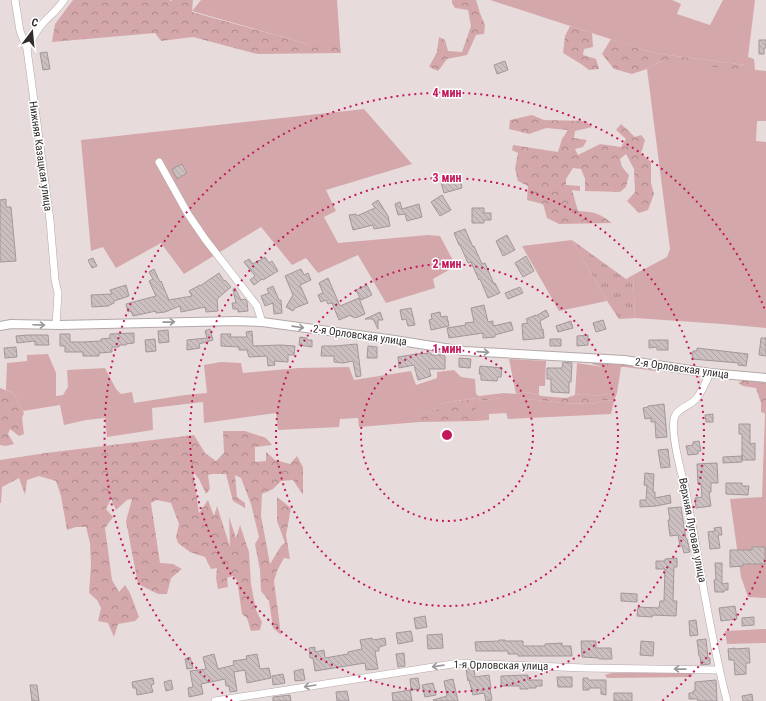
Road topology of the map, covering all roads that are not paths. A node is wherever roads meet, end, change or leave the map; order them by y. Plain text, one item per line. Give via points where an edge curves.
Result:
1 (15, 0) edge
2 (64, 0) edge
3 (27, 49) junction
4 (159, 162) dead end
5 (262, 322) junction
6 (56, 325) junction
7 (0, 326) edge
8 (710, 373) junction
9 (766, 378) edge
10 (719, 670) junction
11 (215, 701) edge
12 (727, 701) edge

1 - 3 street, Нижняя Казацкая улица via 20,31
2 - 3 street via 44,22
3 - 6 street, Нижняя Казацкая улица via 58,293
4 - 5 street via 205,239 257,306
6 -> 5 street, 2-я Орловская улица
5 -> 8 street, 2-я Орловская улица via 464,351 624,360
7 -> 6 street, 2-я Орловская улица
8 - 9 street, 2-я Орловская улица
8 - 10 street, Верхняя Луговая улица via 696,399 678,410 673,426
10 -> 11 street, 1-я Орловская улица via 459,663
10 - 12 street, Верхняя Луговая улица

